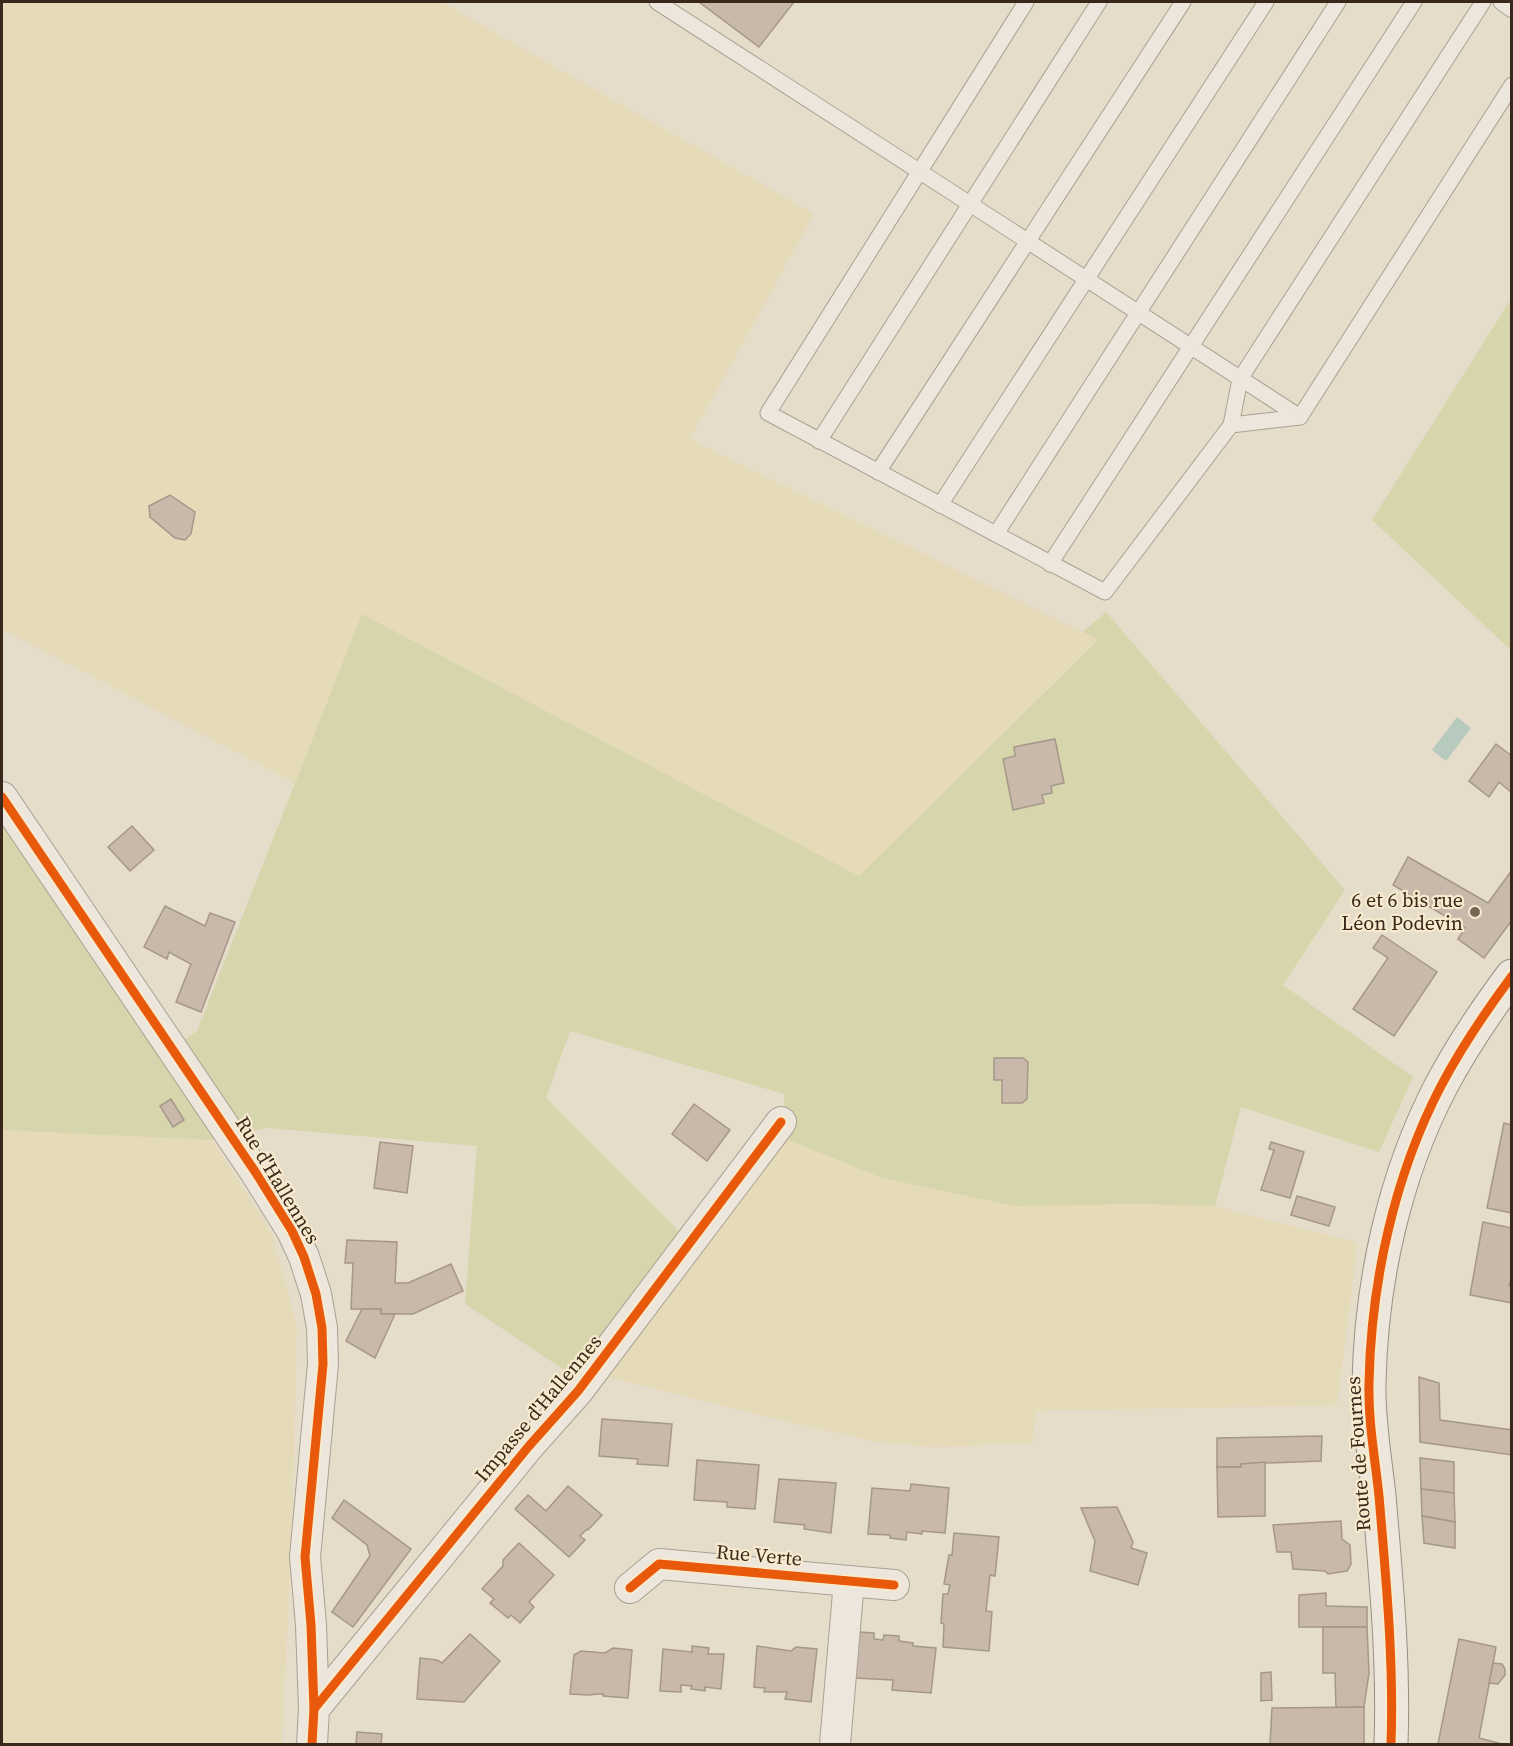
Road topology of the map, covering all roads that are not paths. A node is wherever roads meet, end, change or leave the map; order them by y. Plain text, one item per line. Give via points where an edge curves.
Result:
1 (657, 2) edge
2 (1026, 2) edge
3 (1099, 2) edge
4 (1183, 2) edge
5 (1266, 2) edge
6 (1338, 2) edge
7 (1414, 2) edge
8 (1483, 2) edge
9 (1501, 2) edge
10 (1512, 10) edge
11 (1512, 85) edge
12 (920, 172) junction
13 (970, 204) junction
14 (1028, 242) junction
15 (1086, 279) junction
16 (1138, 312) junction
17 (1191, 347) junction
18 (1240, 379) junction
19 (1300, 417) junction
20 (1231, 425) junction
21 (819, 441) junction
22 (878, 472) junction
23 (940, 505) junction
24 (996, 534) junction
25 (1050, 564) junction
26 (2, 797) edge
27 (1512, 976) edge
28 (781, 1122) dead end
29 (849, 1581) junction
30 (894, 1585) dead end
31 (630, 1588) dead end
32 (314, 1709) junction
33 (312, 1744) edge
34 (835, 1744) edge
35 (1391, 1744) edge

1 - 12 lane
2 - 12 lane
3 - 13 lane
4 - 14 lane
5 - 15 lane
6 - 16 lane
7 - 17 lane
8 - 18 lane
9 - 10 lane
11 - 19 lane
12 - 13 lane
12 - 21 lane via 768,413
13 - 14 lane
13 - 21 lane
14 - 15 lane
14 - 22 lane
15 - 16 lane
15 - 23 lane
16 - 17 lane
16 - 24 lane
17 - 18 lane
17 - 25 lane
18 - 19 lane
18 - 20 lane
19 - 20 lane
20 - 25 lane via 1105,592
21 - 22 lane
22 - 23 lane
23 - 24 lane
24 - 25 lane
26 - 32 street, Rue d'Hallennes via 279,1208 311,1275 320,1311 323,1354 305,1557
27 - 35 main road, Route de Fournes via 1459,1055 1430,1109 1386,1238 1369,1384 1391,1642
28 - 32 street, Impasse d'Hallennes via 585,1383 521,1455
29 - 30 street, Rue Verte
29 - 31 street, Rue Verte via 658,1564
29 - 34 street
32 - 33 street, Rue d'Hallennes

